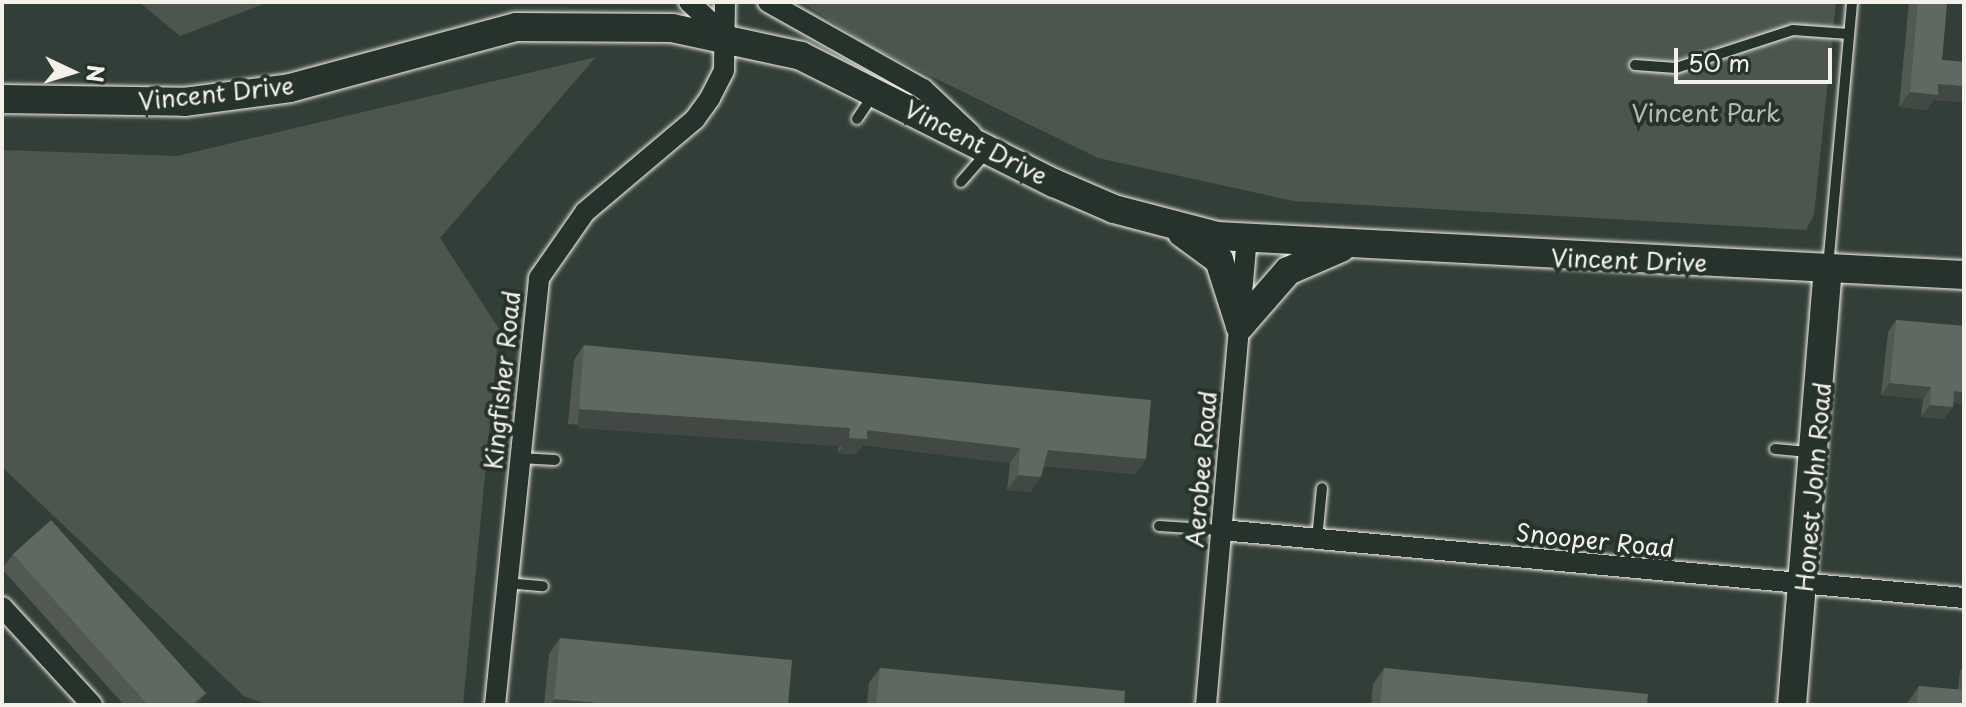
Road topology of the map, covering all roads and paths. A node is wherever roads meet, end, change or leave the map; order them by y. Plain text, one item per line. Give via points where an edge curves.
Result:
1 (689, 2) edge
2 (725, 2) edge
3 (768, 2) edge
4 (1852, 2) edge
5 (1849, 34) junction
6 (728, 38) junction
7 (1635, 65) dead end
8 (877, 90) junction
9 (2, 99) edge
10 (857, 119) dead end
11 (989, 150) junction
12 (961, 182) dead end
13 (1173, 227) junction
14 (1247, 238) junction
15 (1348, 245) junction
16 (1828, 268) junction
17 (1964, 275) edge
18 (1240, 326) junction
19 (1775, 449) dead end
20 (1816, 452) junction
21 (519, 458) junction
22 (555, 460) dead end
23 (1322, 488) dead end
24 (1159, 526) dead end
25 (1221, 530) junction
26 (1317, 539) junction
27 (506, 583) junction
28 (543, 586) dead end
29 (1805, 586) junction
30 (1964, 598) edge
31 (2, 607) edge
32 (92, 705) edge
33 (495, 705) edge
34 (1206, 705) edge
35 (1792, 705) edge

1 - 6 street
2 - 6 street, Kingfisher Road
3 - 11 street via 923,89
4 - 5 lane
5 - 7 lane via 1793,30 1676,68
5 - 16 lane
6 - 8 street, Vincent Drive via 801,56
6 - 9 street, Vincent Drive via 629,26 516,27 290,88 184,102
6 - 21 street, Kingfisher Road via 724,70 695,119 585,212 539,278
8 - 10 lane
8 - 11 street, Vincent Drive
11 - 12 lane
11 - 13 street, Vincent Drive via 1114,209
13 - 14 street, Vincent Drive
13 - 18 street via 1219,260
14 - 15 street, Vincent Drive
14 - 18 street, Aerobee Road
15 - 16 street, Vincent Drive
15 - 18 street via 1288,271
16 - 17 street, Vincent Drive
16 - 20 street, Honest John Road
18 - 25 street, Aerobee Road
19 - 20 lane
20 - 29 street, Honest John Road
21 - 22 lane
21 - 27 street, Kingfisher Road
23 - 26 lane
24 - 25 lane
25 - 26 street, Snooper Road
25 - 34 street, Aerobee Road
26 - 29 street, Snooper Road
27 - 28 lane
27 - 33 street, Kingfisher Road
29 - 30 street, Snooper Road
29 - 35 street, Honest John Road
31 - 32 street

